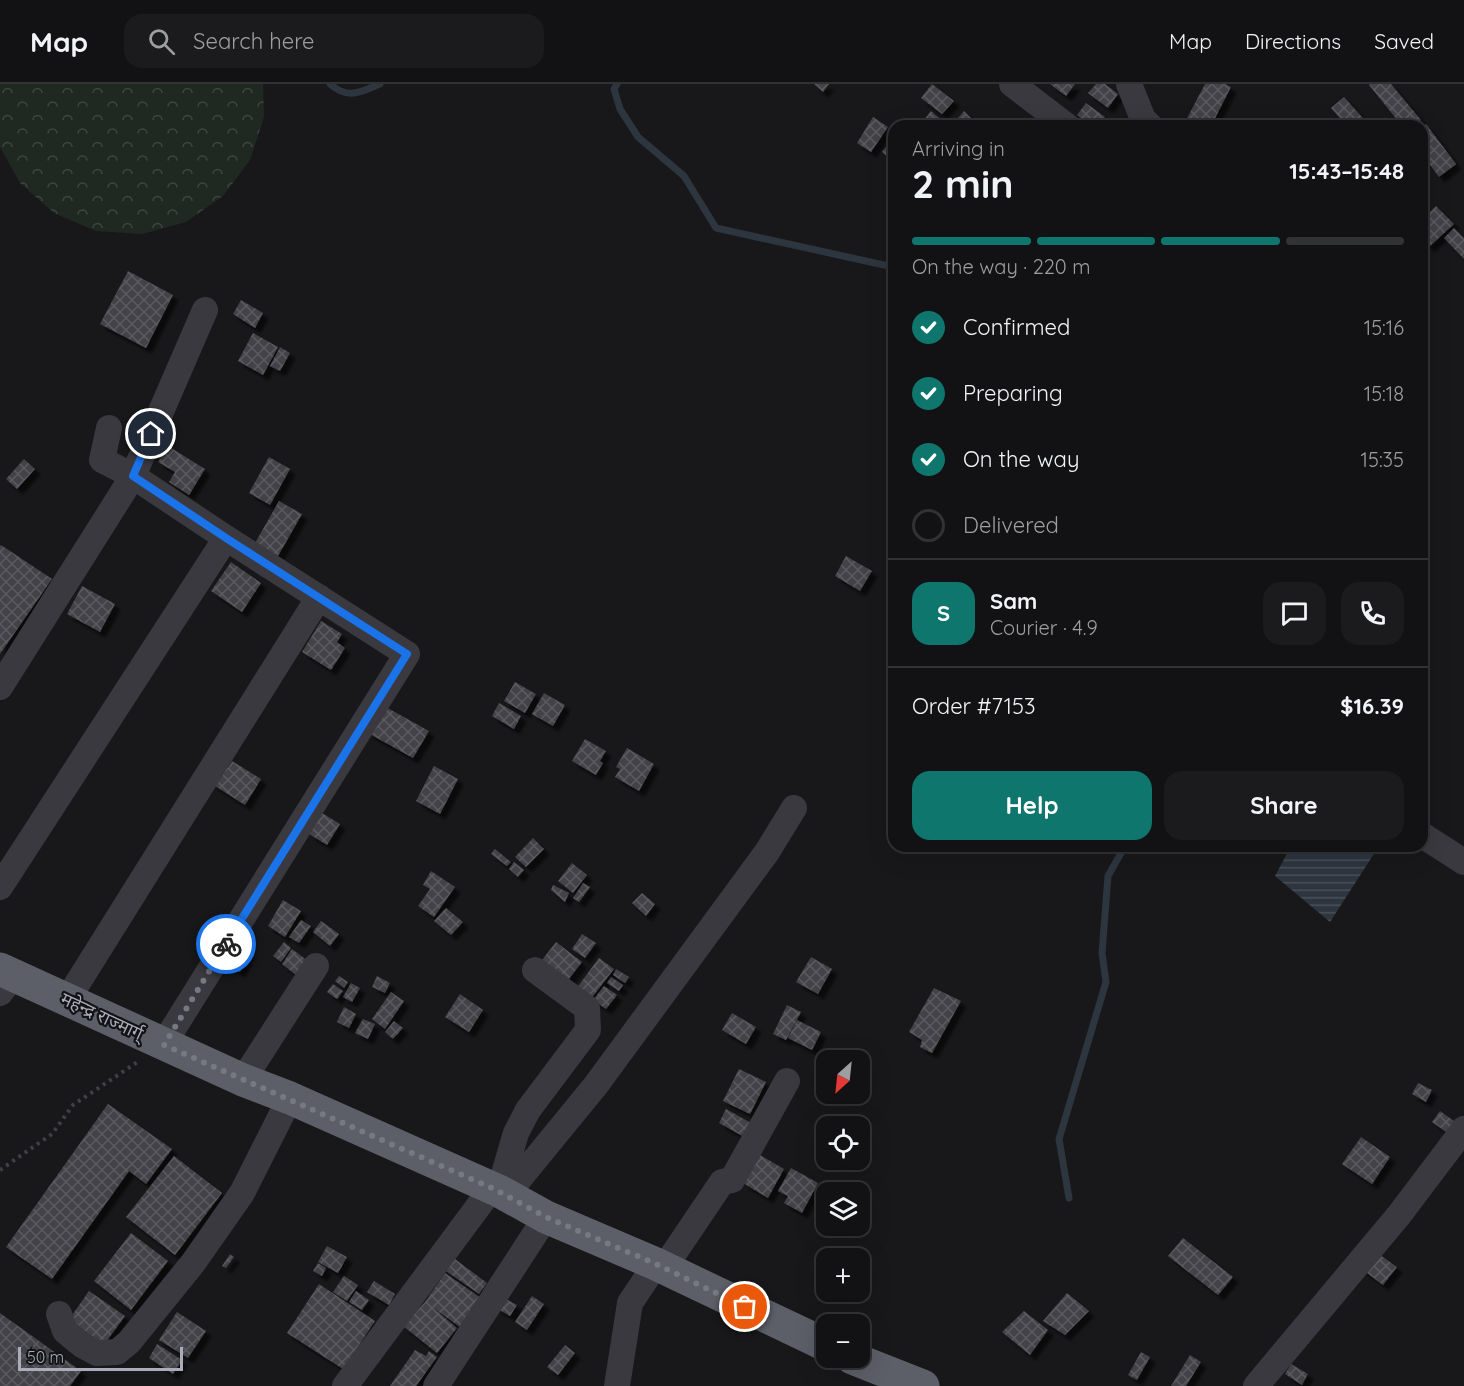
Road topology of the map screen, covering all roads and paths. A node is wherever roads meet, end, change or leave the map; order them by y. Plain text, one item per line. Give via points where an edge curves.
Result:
1 (1012, 84) edge
2 (1129, 84) edge
3 (1059, 120) edge
4 (1144, 120) edge
5 (205, 310) dead end
6 (109, 428) dead end
7 (133, 476) junction
8 (226, 538) junction
9 (319, 597) junction
10 (0, 687) edge
11 (794, 808) dead end
12 (1428, 839) edge
13 (1464, 862) edge
14 (0, 887) edge
15 (316, 966) dead end
16 (535, 970) dead end
17 (5, 979) edge
18 (67, 999) junction
19 (164, 1045) junction
20 (243, 1080) junction
21 (787, 1081) dead end
22 (290, 1098) junction
23 (1464, 1130) edge
24 (0, 1170) edge
25 (499, 1191) junction
26 (546, 1217) junction
27 (660, 1266) junction
28 (59, 1314) dead end
29 (816, 1340) edge
30 (870, 1365) edge
31 (345, 1386) edge
32 (436, 1386) edge
33 (617, 1386) edge
34 (922, 1386) edge
35 (1256, 1386) edge

1 - 3 street
2 - 4 street
5 - 7 street
6 - 7 street via 102,460
7 - 8 street
7 - 10 street
8 - 9 street
8 - 14 street
9 - 18 street
9 - 19 street via 407,654
11 - 25 street via 767,852 596,1086
12 - 13 street
15 - 20 street
16 - 25 street via 587,1008 588,1030 528,1110 516,1133
17 - 18 highway, महेन्द्र राज्मार्ग्
18 - 19 highway, महेन्द्र राज्मार्ग्
19 - 20 highway, महेन्द्र राज्मार्ग्
19 - 24 path via 73,1105 52,1134
20 - 22 highway, महेन्द्र राज्मार्ग्
21 - 27 street via 732,1180 722,1182
22 - 25 highway, महेन्द्र राज्मार्ग्
22 - 28 street via 242,1193 193,1263 129,1342 117,1352 98,1353 65,1331
23 - 35 street
25 - 26 highway, महेन्द्र राज्मार्ग्
25 - 31 street
26 - 27 highway, महेन्द्र राज्मार्ग्
26 - 32 street
27 - 29 highway, महेन्द्र राज्मार्ग्
27 - 33 street via 630,1304
30 - 34 highway

